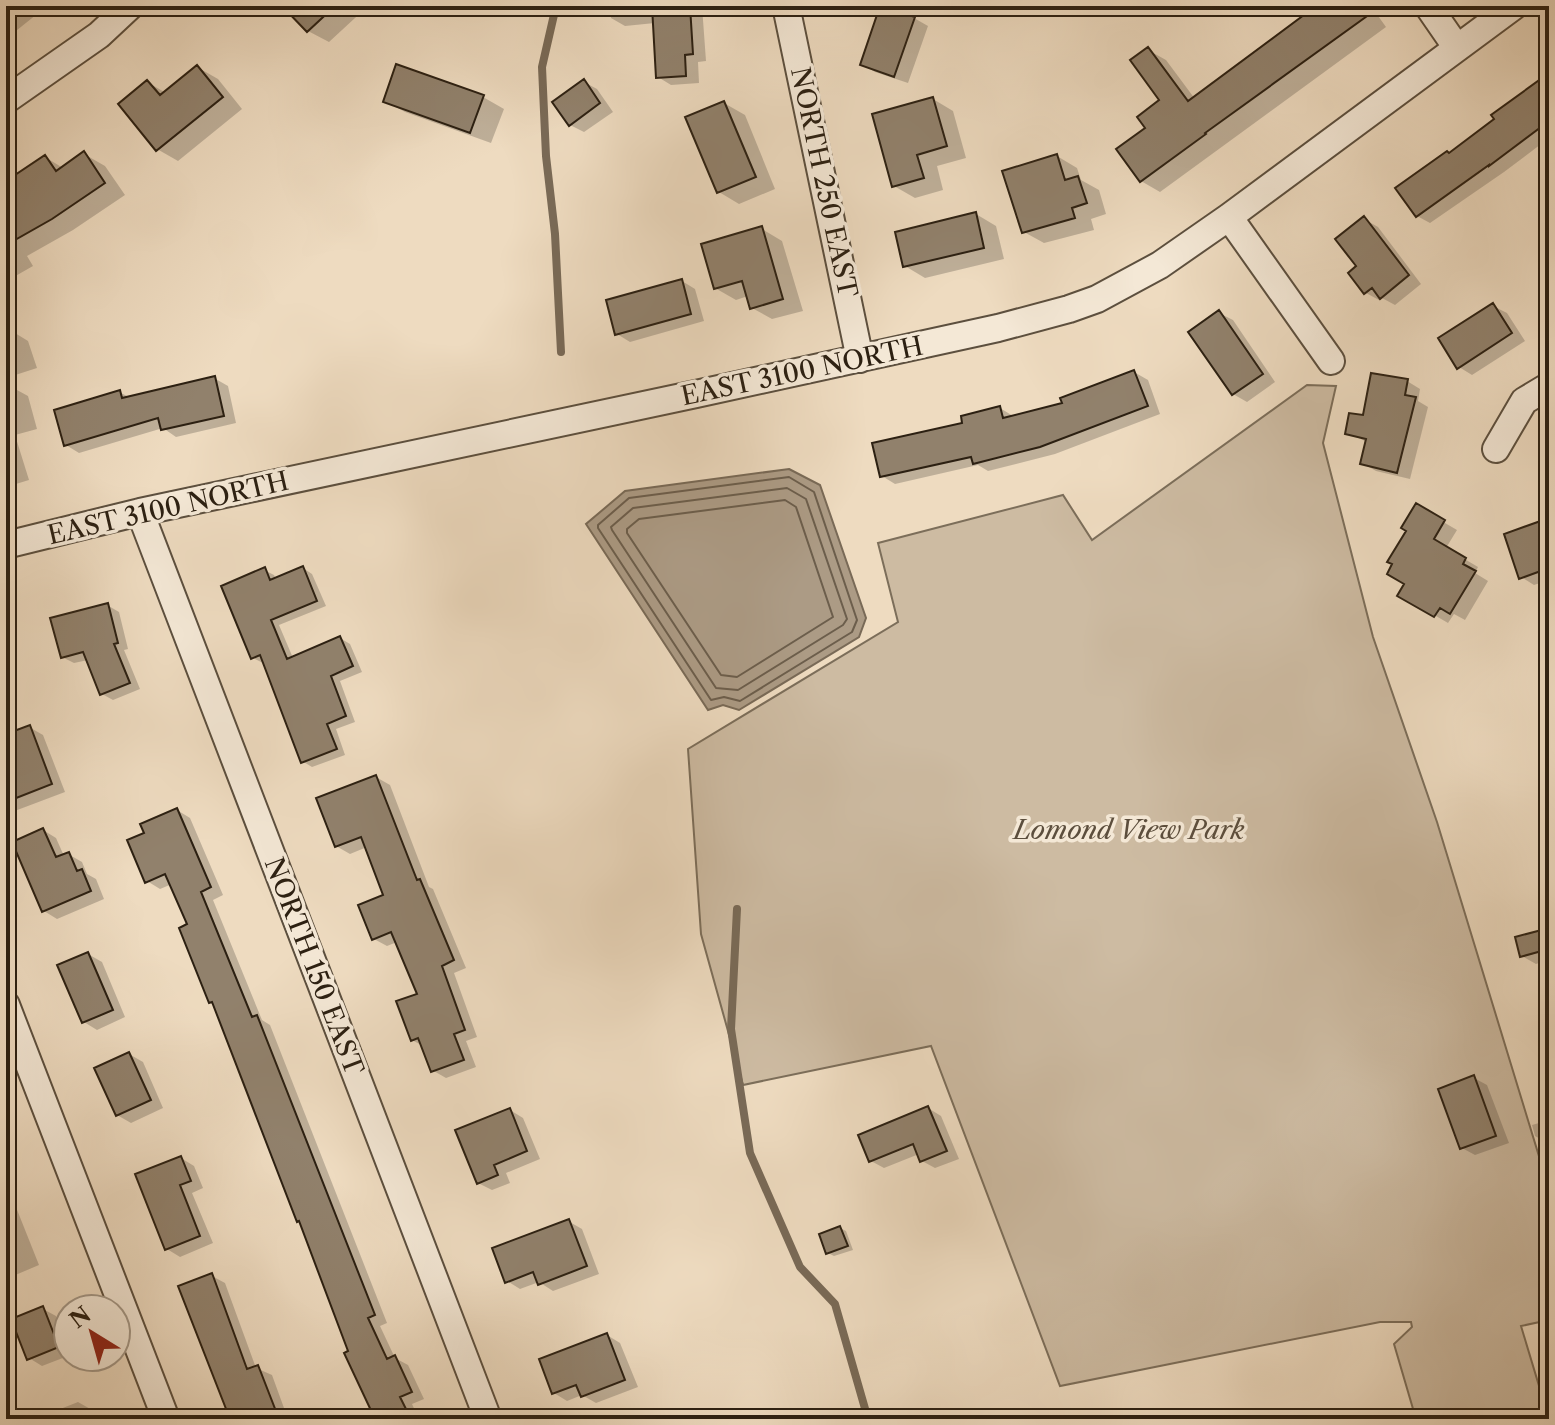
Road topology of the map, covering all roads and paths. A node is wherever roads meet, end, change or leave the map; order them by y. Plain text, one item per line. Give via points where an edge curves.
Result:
1 (130, 6) edge
2 (786, 6) edge
3 (1428, 6) edge
4 (1514, 6) edge
5 (1457, 48) junction
6 (6, 100) edge
7 (1229, 217) junction
8 (860, 359) junction
9 (1331, 361) dead end
10 (1549, 386) edge
11 (1496, 449) dead end
12 (140, 512) junction
13 (6, 545) edge
14 (6, 1005) edge
15 (166, 1419) edge
16 (488, 1419) edge

1 - 6 street via 99,35
2 - 8 street, NORTH 250 EAST
3 - 5 street
4 - 5 street, EAST 3100 NORTH
5 - 7 street, EAST 3100 NORTH
7 - 8 street, EAST 3100 NORTH via 1160,265 1097,299
7 - 9 street
8 - 12 street, EAST 3100 NORTH
10 - 11 street via 1524,401
12 - 13 street, EAST 3100 NORTH
12 - 16 street, NORTH 150 EAST
14 - 15 street

